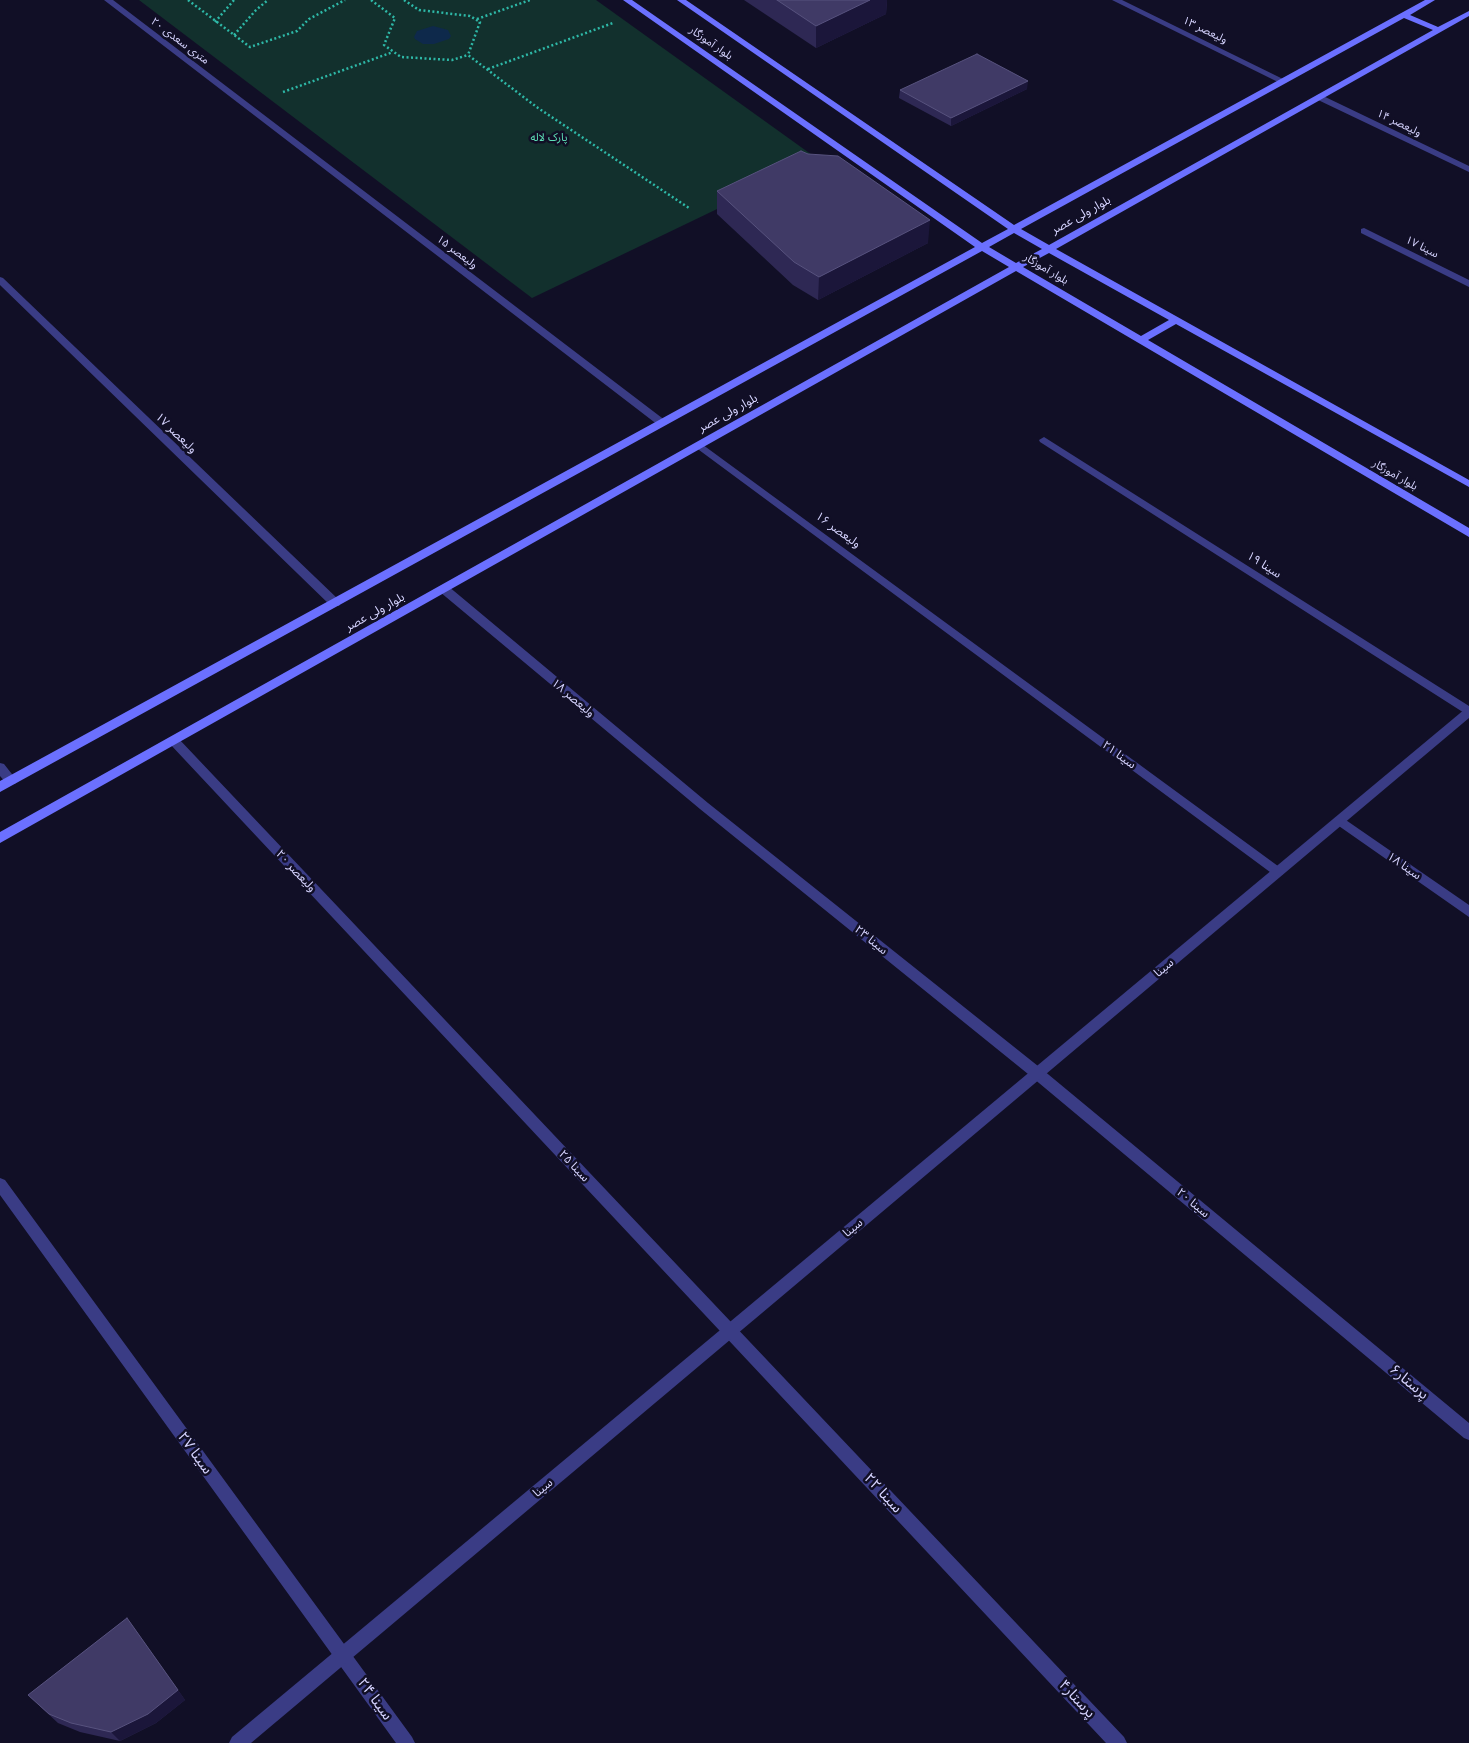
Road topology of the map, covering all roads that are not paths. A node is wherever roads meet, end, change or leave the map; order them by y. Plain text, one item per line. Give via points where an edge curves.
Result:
1 (108, 0) edge
2 (627, 0) edge
3 (681, 0) edge
4 (1116, 0) edge
5 (1431, 0) edge
6 (1469, 13) edge
7 (1404, 15) junction
8 (1439, 30) junction
9 (1283, 81) junction
10 (1319, 97) junction
11 (239, 99) joint
12 (1469, 169) edge
13 (1014, 229) junction
14 (1364, 231) dead end
15 (982, 247) junction
16 (1049, 249) junction
17 (1017, 267) junction
18 (0, 280) edge
19 (1469, 284) edge
20 (1176, 320) junction
21 (1141, 340) junction
22 (662, 423) junction
23 (1044, 440) dead end
24 (699, 445) junction
25 (1469, 484) edge
26 (1469, 533) edge
27 (444, 589) junction
28 (335, 603) junction
29 (960, 637) joint
30 (1469, 712) edge
31 (174, 741) junction
32 (0, 767) edge
33 (5, 784) edge
34 (704, 806) joint
35 (1340, 821) junction
36 (0, 838) edge
37 (1278, 872) junction
38 (1469, 912) edge
39 (419, 1001) joint
40 (1038, 1074) junction
41 (0, 1184) edge
42 (730, 1331) junction
43 (1348, 1332) joint
44 (1469, 1433) edge
45 (343, 1655) junction
46 (1036, 1655) joint
47 (238, 1743) edge
48 (406, 1743) edge
49 (1118, 1743) edge

1 - 11 street, ۲۰ متری سعدی
2 - 15 main road, بلوار آموزگار
3 - 13 main road, بلوار آموزگار
4 - 9 street, ولیعصر ۱۳
5 - 7 main road, بلوار ولی عصر
6 - 8 main road, بلوار ولی عصر
7 - 8 main road
7 - 9 main road, بلوار ولی عصر
8 - 10 main road, بلوار ولی عصر
9 - 13 main road, بلوار ولی عصر
10 - 12 street, ولیعصر ۱۴
10 - 16 main road, بلوار ولی عصر
11 - 22 street, ولیعصر ۱۵
13 - 15 main road, بلوار ولی عصر
13 - 16 main road, بلوار آموزگار
14 - 19 street, سینا ۱۷
15 - 17 main road, بلوار آموزگار
15 - 22 main road, بلوار ولی عصر
16 - 17 main road, بلوار ولی عصر
16 - 20 main road, بلوار آموزگار
17 - 21 main road, بلوار آموزگار
17 - 24 main road, بلوار ولی عصر
18 - 28 street, ولیعصر ۱۷
20 - 21 main road
20 - 25 main road, بلوار آموزگار
21 - 26 main road, بلوار آموزگار
22 - 28 main road, بلوار ولی عصر
23 - 30 street, سینا ۱۹
24 - 27 main road, بلوار ولی عصر
24 - 29 street, ولیعصر ۱۶
27 - 31 main road, بلوار ولی عصر
27 - 34 street, ولیعصر ۱۸
28 - 33 main road, بلوار ولی عصر
29 - 37 street, سینا ۲۱
30 - 35 street, سینا
31 - 36 main road, بلوار ولی عصر
31 - 39 street, ولیعصر ۲۰
32 - 33 street
34 - 40 street, سینا ۲۳
35 - 37 street, سینا
35 - 38 street, سینا ۱۸
37 - 40 street, سینا
39 - 42 street, سینا ۲۵
40 - 42 street, سینا
40 - 43 street, سینا ۲۰
41 - 45 street, سینا ۲۷
42 - 45 street, سینا
42 - 46 street, سینا ۲۲
43 - 44 street, پرستار۶
45 - 47 street, سینا
45 - 48 street, سینا ۲۴
46 - 49 street, پرستار۴

